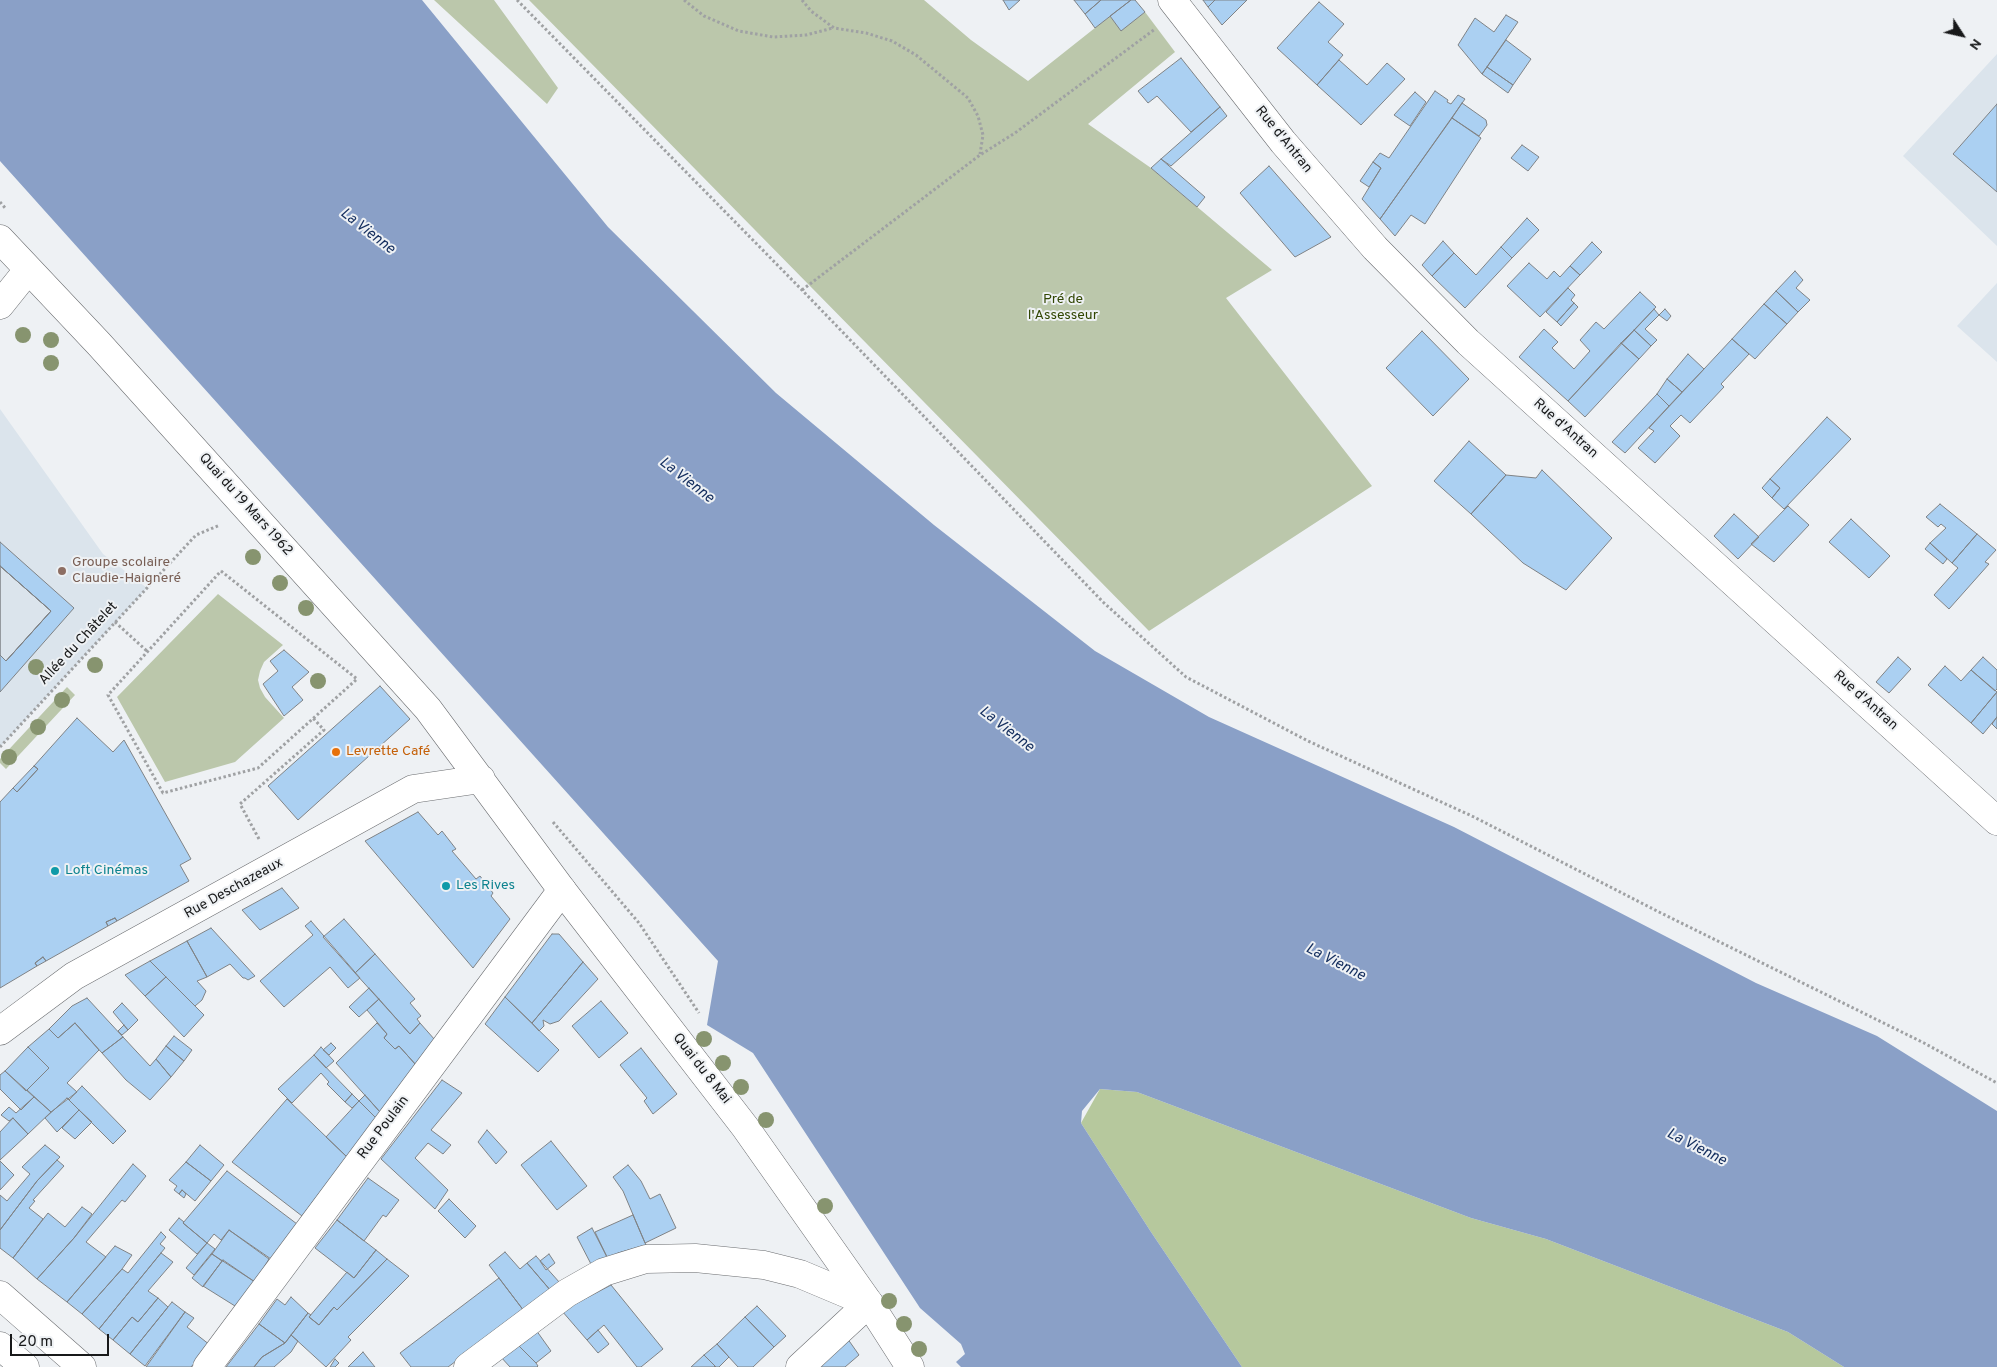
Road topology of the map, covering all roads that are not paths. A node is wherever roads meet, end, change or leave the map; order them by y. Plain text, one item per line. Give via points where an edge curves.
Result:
1 (1176, 5) edge
2 (0, 239) edge
3 (28, 270) junction
4 (0, 305) edge
5 (482, 779) junction
6 (1997, 821) edge
7 (562, 890) junction
8 (0, 1031) edge
9 (0, 1295) edge
10 (869, 1304) junction
11 (0, 1346) edge
12 (25, 1367) edge
13 (82, 1367) edge
14 (207, 1367) edge
15 (468, 1367) edge
16 (800, 1367) edge
17 (910, 1367) edge

1 - 6 street, Rue d'Antran via 1283,142 1375,248 1468,342
2 - 3 street, Quai du 19 Mars 1962
3 - 4 street
3 - 5 street, Quai du 19 Mars 1962 via 415,694
5 - 7 street, Quai du 8 Mai
5 - 8 street, Rue Deschazeaux via 413,789 74,976
7 - 10 street, Quai du 8 Mai via 745,1127
7 - 14 street, Rue Poulain
9 - 13 street
10 - 15 street via 800,1274 764,1264 695,1258 646,1259 604,1272 566,1292
10 - 16 street
10 - 17 street, Quai du 8 Mai
11 - 12 street

